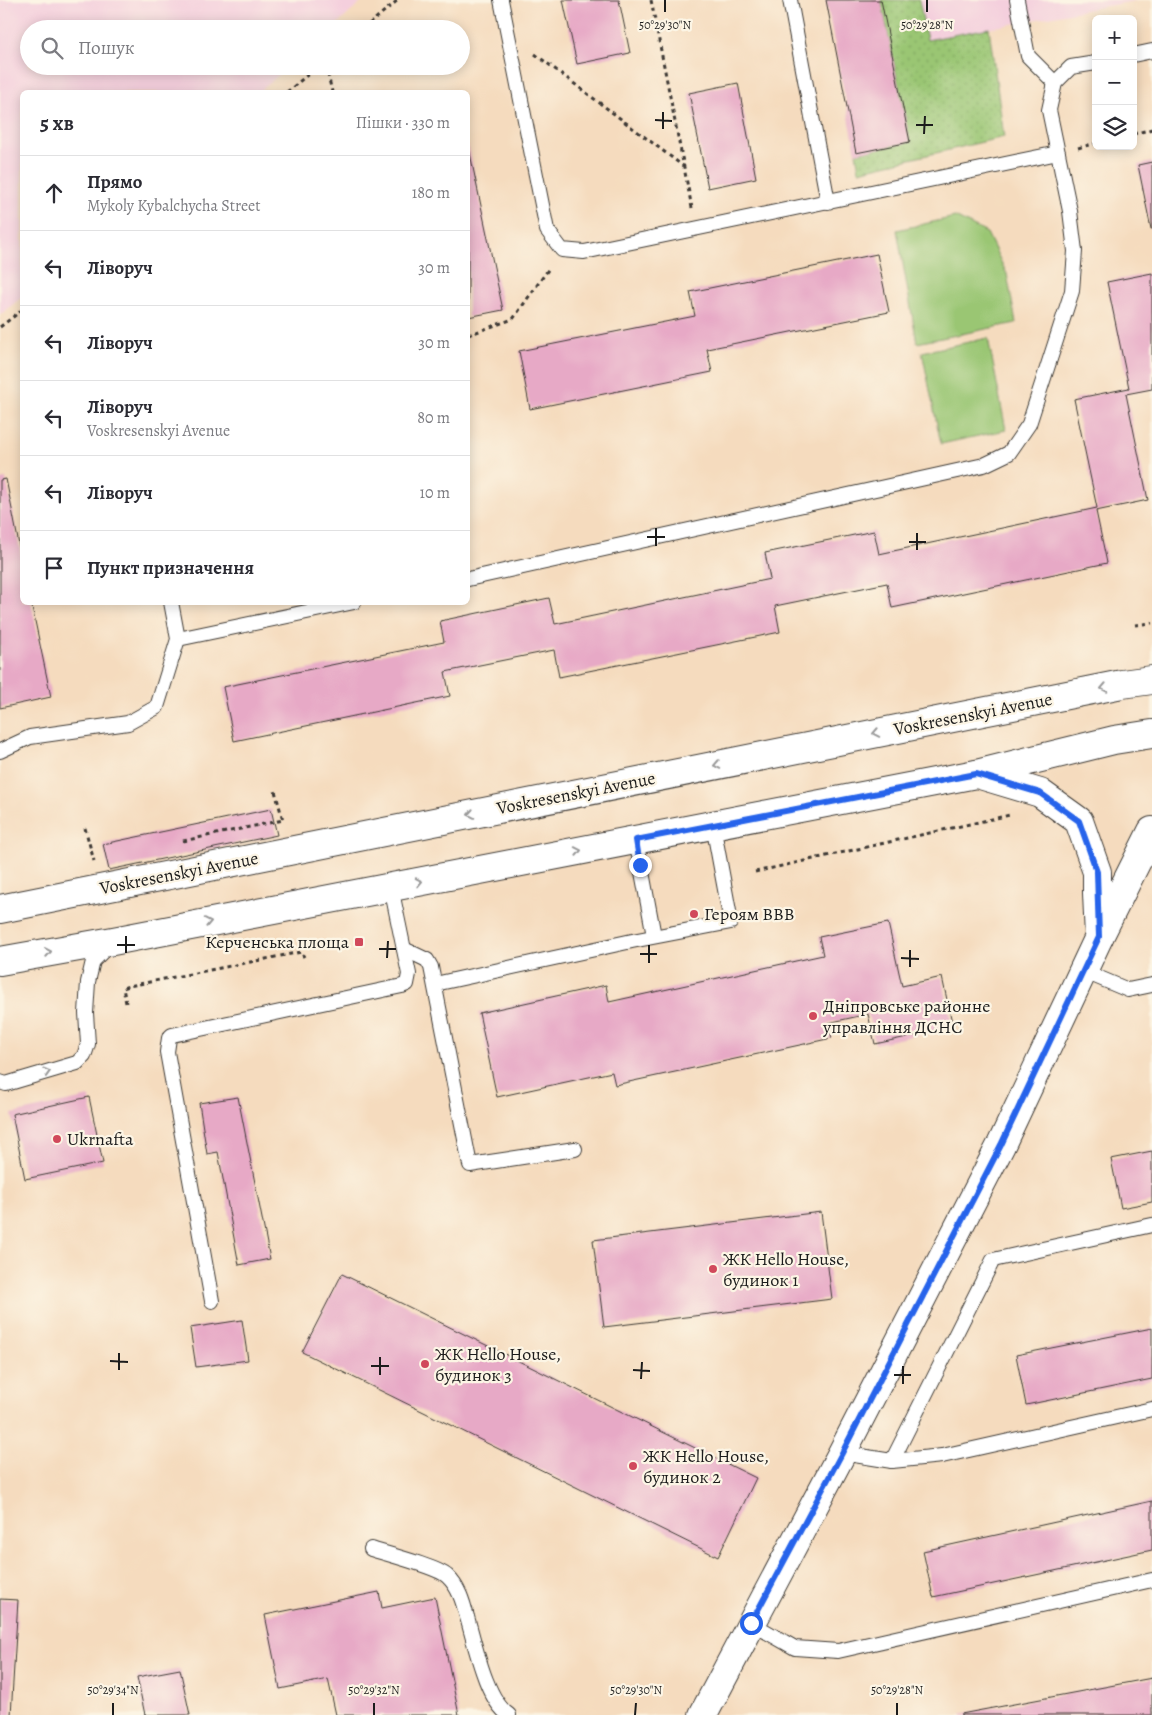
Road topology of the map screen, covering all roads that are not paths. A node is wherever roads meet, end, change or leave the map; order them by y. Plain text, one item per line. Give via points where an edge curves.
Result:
1 (501, 0) edge
2 (790, 0) edge
3 (1017, 0) edge
4 (1152, 52) edge
5 (1137, 54) edge
6 (1092, 63) edge
7 (1055, 83) junction
8 (1058, 153) junction
9 (828, 202) junction
10 (470, 579) edge
11 (172, 605) edge
12 (340, 605) edge
13 (178, 639) junction
14 (1152, 680) edge
15 (1152, 734) edge
16 (0, 751) edge
17 (976, 774) junction
18 (713, 825) junction
19 (1152, 832) edge
20 (636, 840) junction
21 (390, 887) junction
22 (0, 909) edge
23 (654, 936) junction
24 (1099, 937) junction
25 (114, 940) junction
26 (404, 949) junction
27 (0, 960) edge
28 (1082, 971) junction
29 (435, 984) junction
30 (1152, 985) edge
31 (0, 1082) edge
32 (575, 1149) dead end
33 (1152, 1225) edge
34 (212, 1301) dead end
35 (1152, 1409) edge
36 (842, 1453) junction
37 (892, 1461) junction
38 (371, 1549) dead end
39 (1152, 1580) edge
40 (751, 1623) junction
41 (509, 1715) edge
42 (703, 1715) edge

1 - 9 lane via 547,230 562,250 584,252
2 - 9 lane
3 - 7 lane via 1028,56
4 - 5 lane
6 - 7 lane via 1071,68
7 - 8 lane via 1049,110
8 - 9 lane
8 - 10 lane via 1075,251 1072,291 1028,424 1009,454 984,465
11 - 13 lane
12 - 13 lane
13 - 16 lane via 157,707 128,723 30,736
14 -> 22 main road, Voskresenskyi Avenue
15 - 17 main road via 1114,740
17 - 18 main road
17 - 24 main road via 1040,793 1079,821 1097,872
18 - 20 main road
18 - 23 lane via 731,922
19 - 24 main road
21 -> 20 main road
20 - 23 lane
25 -> 21 main road
21 - 26 lane
23 - 29 lane
24 - 28 main road
27 -> 25 main road
31 -> 25 lane via 6,1084 78,1063 84,1056 88,1044 88,982 93,962
26 - 29 lane via 427,960 432,967
26 - 34 lane via 409,979 402,986 169,1038 168,1052
28 - 30 lane via 1128,990
28 - 36 main road via 1001,1145
29 - 32 lane via 470,1165
33 - 37 lane via 993,1260
35 - 37 lane via 942,1456
36 - 37 lane
36 - 40 main road
38 - 41 lane via 447,1575 460,1593 491,1694
39 - 40 lane via 838,1651 794,1648
40 - 42 main road

